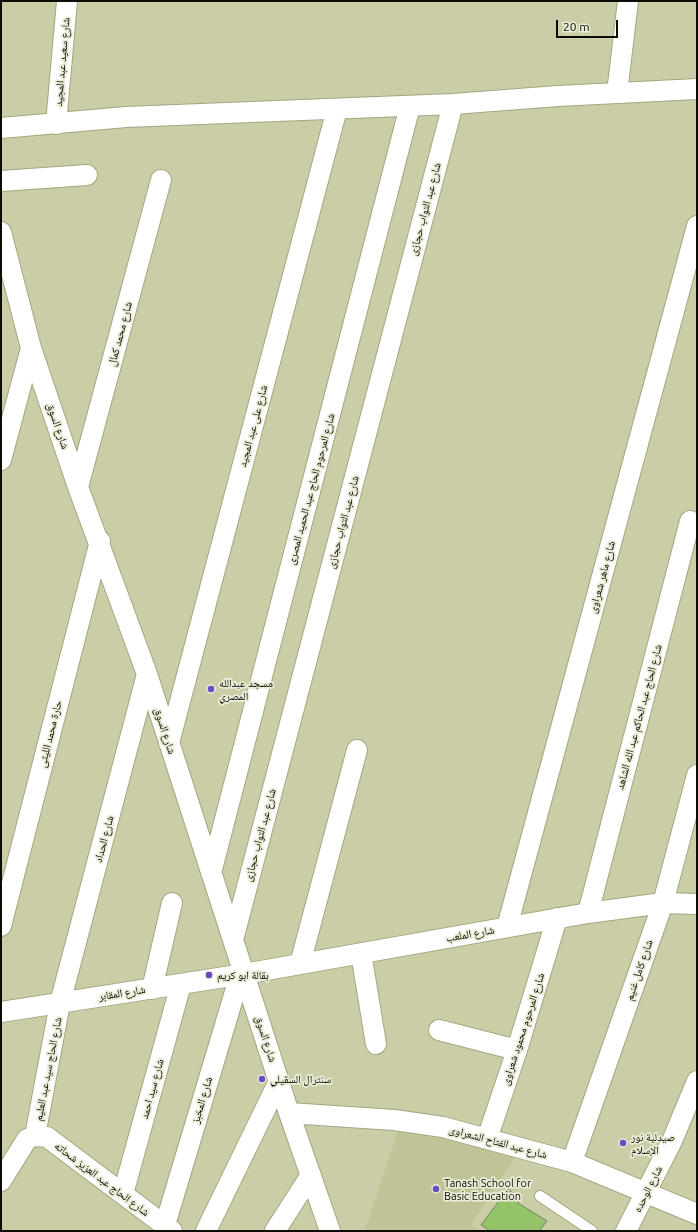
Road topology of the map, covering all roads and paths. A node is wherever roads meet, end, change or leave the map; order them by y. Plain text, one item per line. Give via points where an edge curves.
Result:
1 (67, 1) edge
2 (628, 1) edge
3 (697, 89) edge
4 (617, 93) junction
5 (453, 104) junction
6 (410, 106) junction
7 (337, 109) junction
8 (56, 124) junction
9 (1, 128) edge
10 (87, 175) dead end
11 (1, 180) edge
12 (161, 180) dead end
13 (697, 226) edge
14 (1, 232) edge
15 (31, 348) junction
16 (1, 460) edge
17 (78, 487) junction
18 (690, 522) dead end
19 (100, 541) junction
20 (147, 674) junction
21 (169, 743) junction
22 (357, 750) dead end
23 (697, 776) edge
24 (211, 873) junction
25 (663, 902) junction
26 (172, 903) dead end
27 (697, 904) edge
28 (588, 913) junction
29 (557, 918) junction
30 (1, 926) edge
31 (507, 927) junction
32 (233, 940) junction
33 (361, 953) junction
34 (300, 964) junction
35 (242, 974) junction
36 (181, 984) junction
37 (152, 989) junction
38 (60, 1003) junction
39 (1, 1012) edge
40 (439, 1030) dead end
41 (376, 1044) dead end
42 (517, 1050) junction
43 (279, 1081) junction
44 (697, 1081) edge
45 (289, 1113) junction
46 (43, 1138) junction
47 (487, 1139) junction
48 (572, 1162) junction
49 (311, 1175) junction
50 (1, 1181) edge
51 (646, 1192) junction
52 (123, 1194) junction
53 (540, 1196) dead end
54 (697, 1214) edge
55 (162, 1227) edge
56 (206, 1231) edge
57 (275, 1231) edge
58 (330, 1231) edge
59 (592, 1231) edge
60 (626, 1231) edge

1 - 8 street, شارع سعيد عبد المجيد
2 - 4 street
3 - 4 street
4 - 5 street
5 - 6 street
5 - 32 street, شارع عبد التواب حجازى
6 - 7 street
6 - 24 street, شارع المرحوم الحاج عبد الحميد المصرى
7 - 8 street via 126,117
7 - 21 street, شارع على عبد المجيد
8 - 9 street
10 - 11 street
12 - 17 street, شارع محمد كمال
13 - 31 street, شارع ماهر شعراوى
14 - 15 street, شارع السوق
15 - 16 street
15 - 17 street, شارع السوق
17 - 19 street, شارع السوق
18 - 28 street, شارع الحاج عبد الحاكم عبد الله الشاهد
19 - 20 street, شارع السوق
19 - 30 street, حارة محمد الليثى
20 - 21 street, شارع السوق
20 - 38 street, شارع الحداد
21 - 24 street, شارع السوق
22 - 34 street
23 - 25 street, شارع كامل غنيم
24 - 32 street, شارع السوق
25 - 27 street, شارع الملعب
25 - 28 street, شارع الملعب
25 - 48 street, شارع كامل غنيم
26 - 37 street
28 - 29 street, شارع الملعب
29 - 31 street, شارع الملعب
29 - 42 street, شارع المرحوم محمود شعراوى
31 - 33 street, شارع الملعب
32 - 35 street, شارع السوق
33 - 34 street, شارع الملعب
33 - 41 street
34 - 35 street, شارع الملعب
35 - 36 street, شارع المقابر
35 - 43 street, شارع السوق
35 - 55 street, شارع المخبز
36 - 37 street, شارع المقابر
36 - 52 street, شارع سيد احمد
37 - 38 street, شارع المقابر
38 - 39 street, شارع المقابر
38 - 46 street, شارع الحاج سيد عبد العليم
40 - 42 street
42 - 47 street, شارع المرحوم محمود شعراوى
43 - 45 street, شارع السوق
43 - 56 street
44 - 51 street, شارع الوحده
45 - 47 street, شارع عبد الفتاح الشعراوى via 394,1120 443,1127
45 - 49 street, شارع السوق
46 - 50 street via 27,1139
46 - 52 street, شارع الحاج عبد العزيز شحاته
47 - 48 street, شارع عبد الفتاح الشعراوى
48 - 51 street, شارع عبد الفتاح الشعراوى
49 - 57 street
49 - 58 street, شارع السوق
51 - 54 street, شارع عبد الفتاح الشعراوى
51 - 60 street, شارع الوحده
52 - 55 street, شارع الحاج عبد العزيز شحاته
53 - 59 lane

